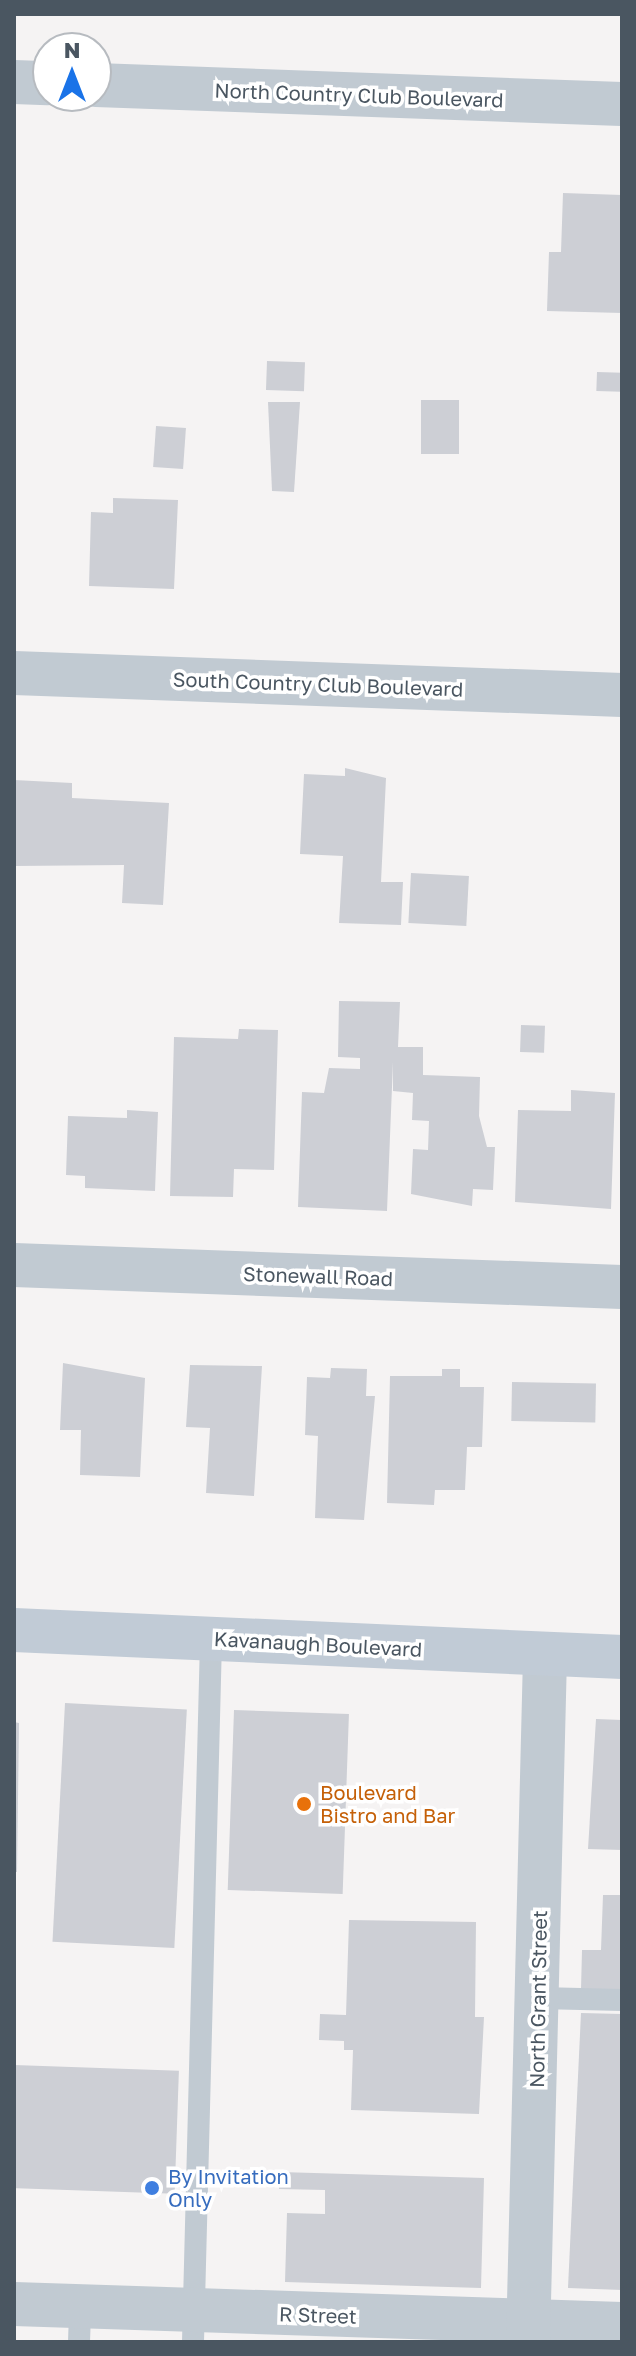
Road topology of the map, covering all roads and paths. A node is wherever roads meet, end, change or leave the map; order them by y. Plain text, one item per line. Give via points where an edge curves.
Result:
1 (112, 86) edge
2 (622, 104) edge
3 (14, 673) edge
4 (622, 695) edge
5 (14, 1265) edge
6 (622, 1287) edge
7 (14, 1630) edge
8 (211, 1639) junction
9 (545, 1655) junction
10 (622, 1657) edge
11 (539, 1998) junction
12 (622, 2000) edge
13 (14, 2304) edge
14 (80, 2324) edge
15 (622, 2324) edge
16 (194, 2326) edge
17 (295, 2328) edge
18 (414, 2330) edge
19 (528, 2333) edge

1 - 2 street, North Country Club Boulevard
3 - 4 street, South Country Club Boulevard
5 - 6 street, Stonewall Road
7 - 8 street, Kavanaugh Boulevard
8 - 9 street, Kavanaugh Boulevard
8 - 16 lane
9 - 10 street, Kavanaugh Boulevard
9 - 11 street, North Grant Street
11 - 12 lane
11 - 19 street, North Grant Street
13 - 14 street, R Street
14 - 16 street, R Street
15 - 19 street, R Street
16 - 17 street, R Street
17 - 18 street, R Street
18 - 19 street, R Street

